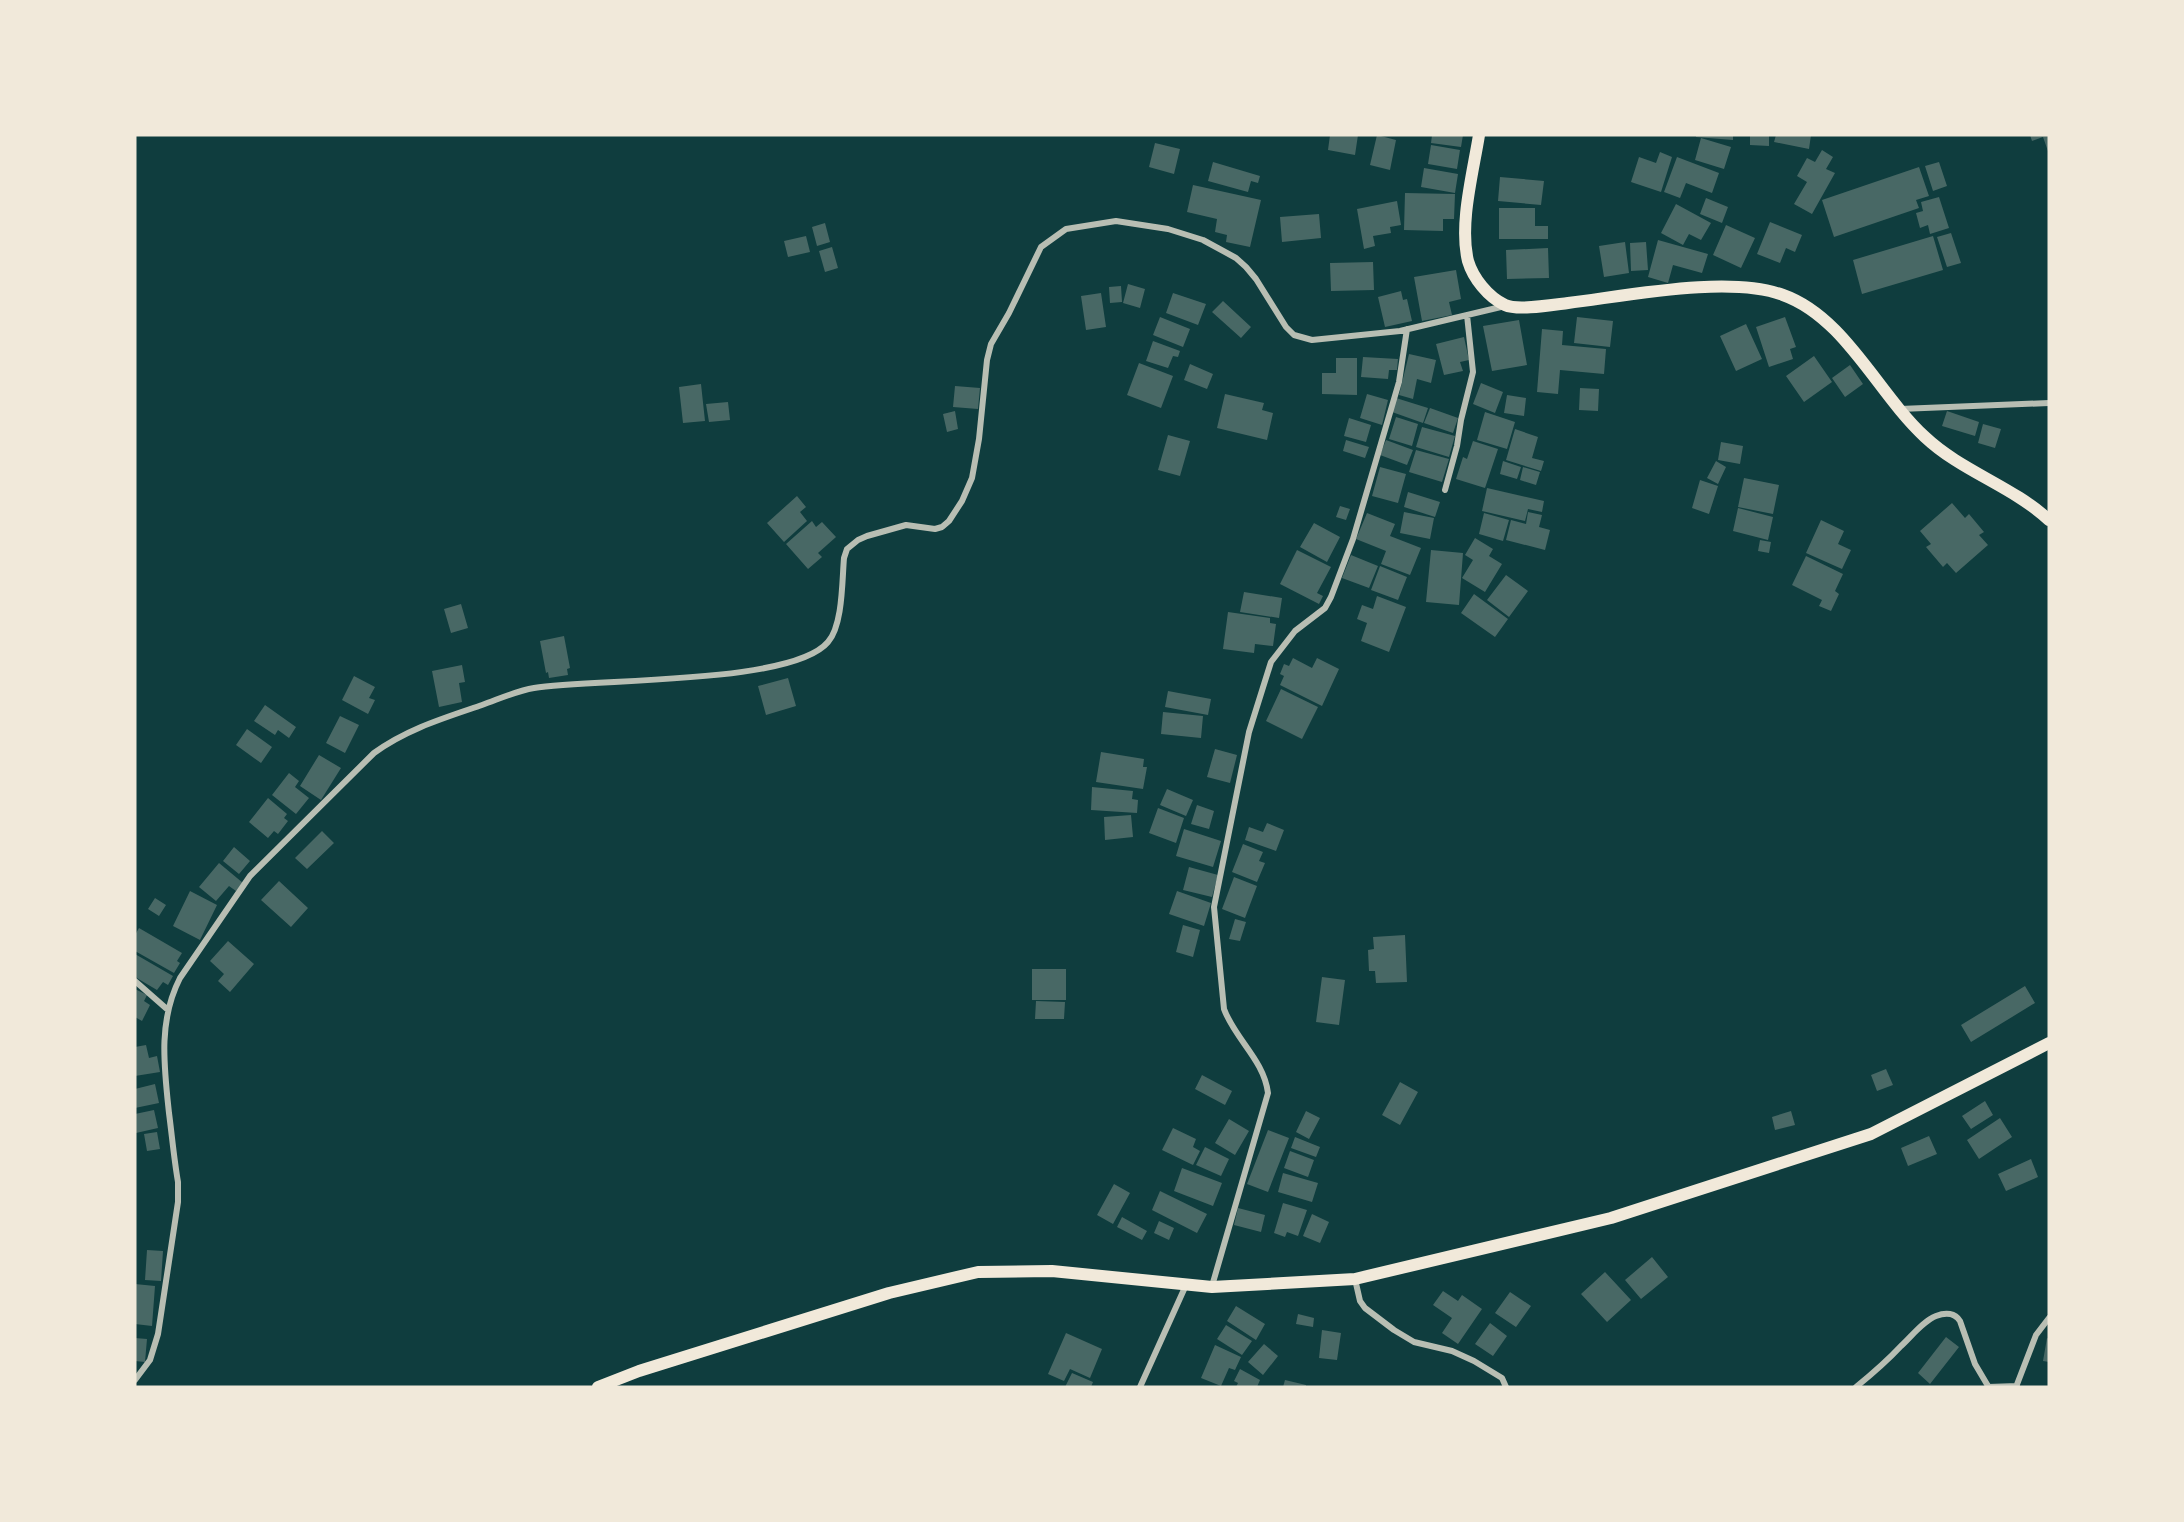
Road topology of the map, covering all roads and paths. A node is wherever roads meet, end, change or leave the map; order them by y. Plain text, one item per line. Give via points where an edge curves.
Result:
1 (1479, 135) edge
2 (1506, 305) junction
3 (1467, 315) junction
4 (1407, 329) junction
5 (2049, 403) edge
6 (1898, 409) junction
7 (1445, 490) dead end
8 (2049, 520) edge
9 (135, 981) edge
10 (168, 1010) junction
11 (2049, 1043) edge
12 (1355, 1279) junction
13 (1186, 1285) junction
14 (1212, 1287) junction
15 (2049, 1318) edge
16 (135, 1380) edge
17 (598, 1387) edge
18 (1140, 1387) edge
19 (1506, 1387) edge
20 (1856, 1387) edge
21 (1988, 1387) edge
22 (2017, 1387) edge

1 - 2 main road via 1465,239 1468,262 1478,281
2 - 3 street
2 - 6 main road via 1535,307 1736,286 1782,294 1808,305 1828,321
3 - 4 street
3 - 7 street via 1473,372
4 - 10 street via 1302,338 1286,327 1256,279 1236,258 1191,234 1116,221 1065,229 1041,247 991,344 972,478 962,501 942,527 906,525 858,540 847,549 836,627 820,649 794,661 745,671 533,688 416,727 358,767 250,876 180,978
4 - 14 street via 1399,382 1335,587 1325,608 1295,631 1271,662 1249,732 1214,912 1224,1009 1263,1071 1269,1093
5 - 6 street
6 - 8 main road via 1926,438
9 - 10 street
10 - 16 street via 164,1057 178,1202 158,1334 150,1360
11 - 12 main road via 1871,1134 1611,1218
12 - 14 main road
12 - 19 street via 1365,1308 1394,1330 1414,1342 1474,1361 1502,1378
13 - 14 main road
13 - 17 main road via 1053,1271 978,1272 889,1293
13 - 18 street
15 - 22 street via 2036,1335
20 - 21 street via 1921,1327 1936,1316 1950,1314 1960,1321
21 - 22 street

